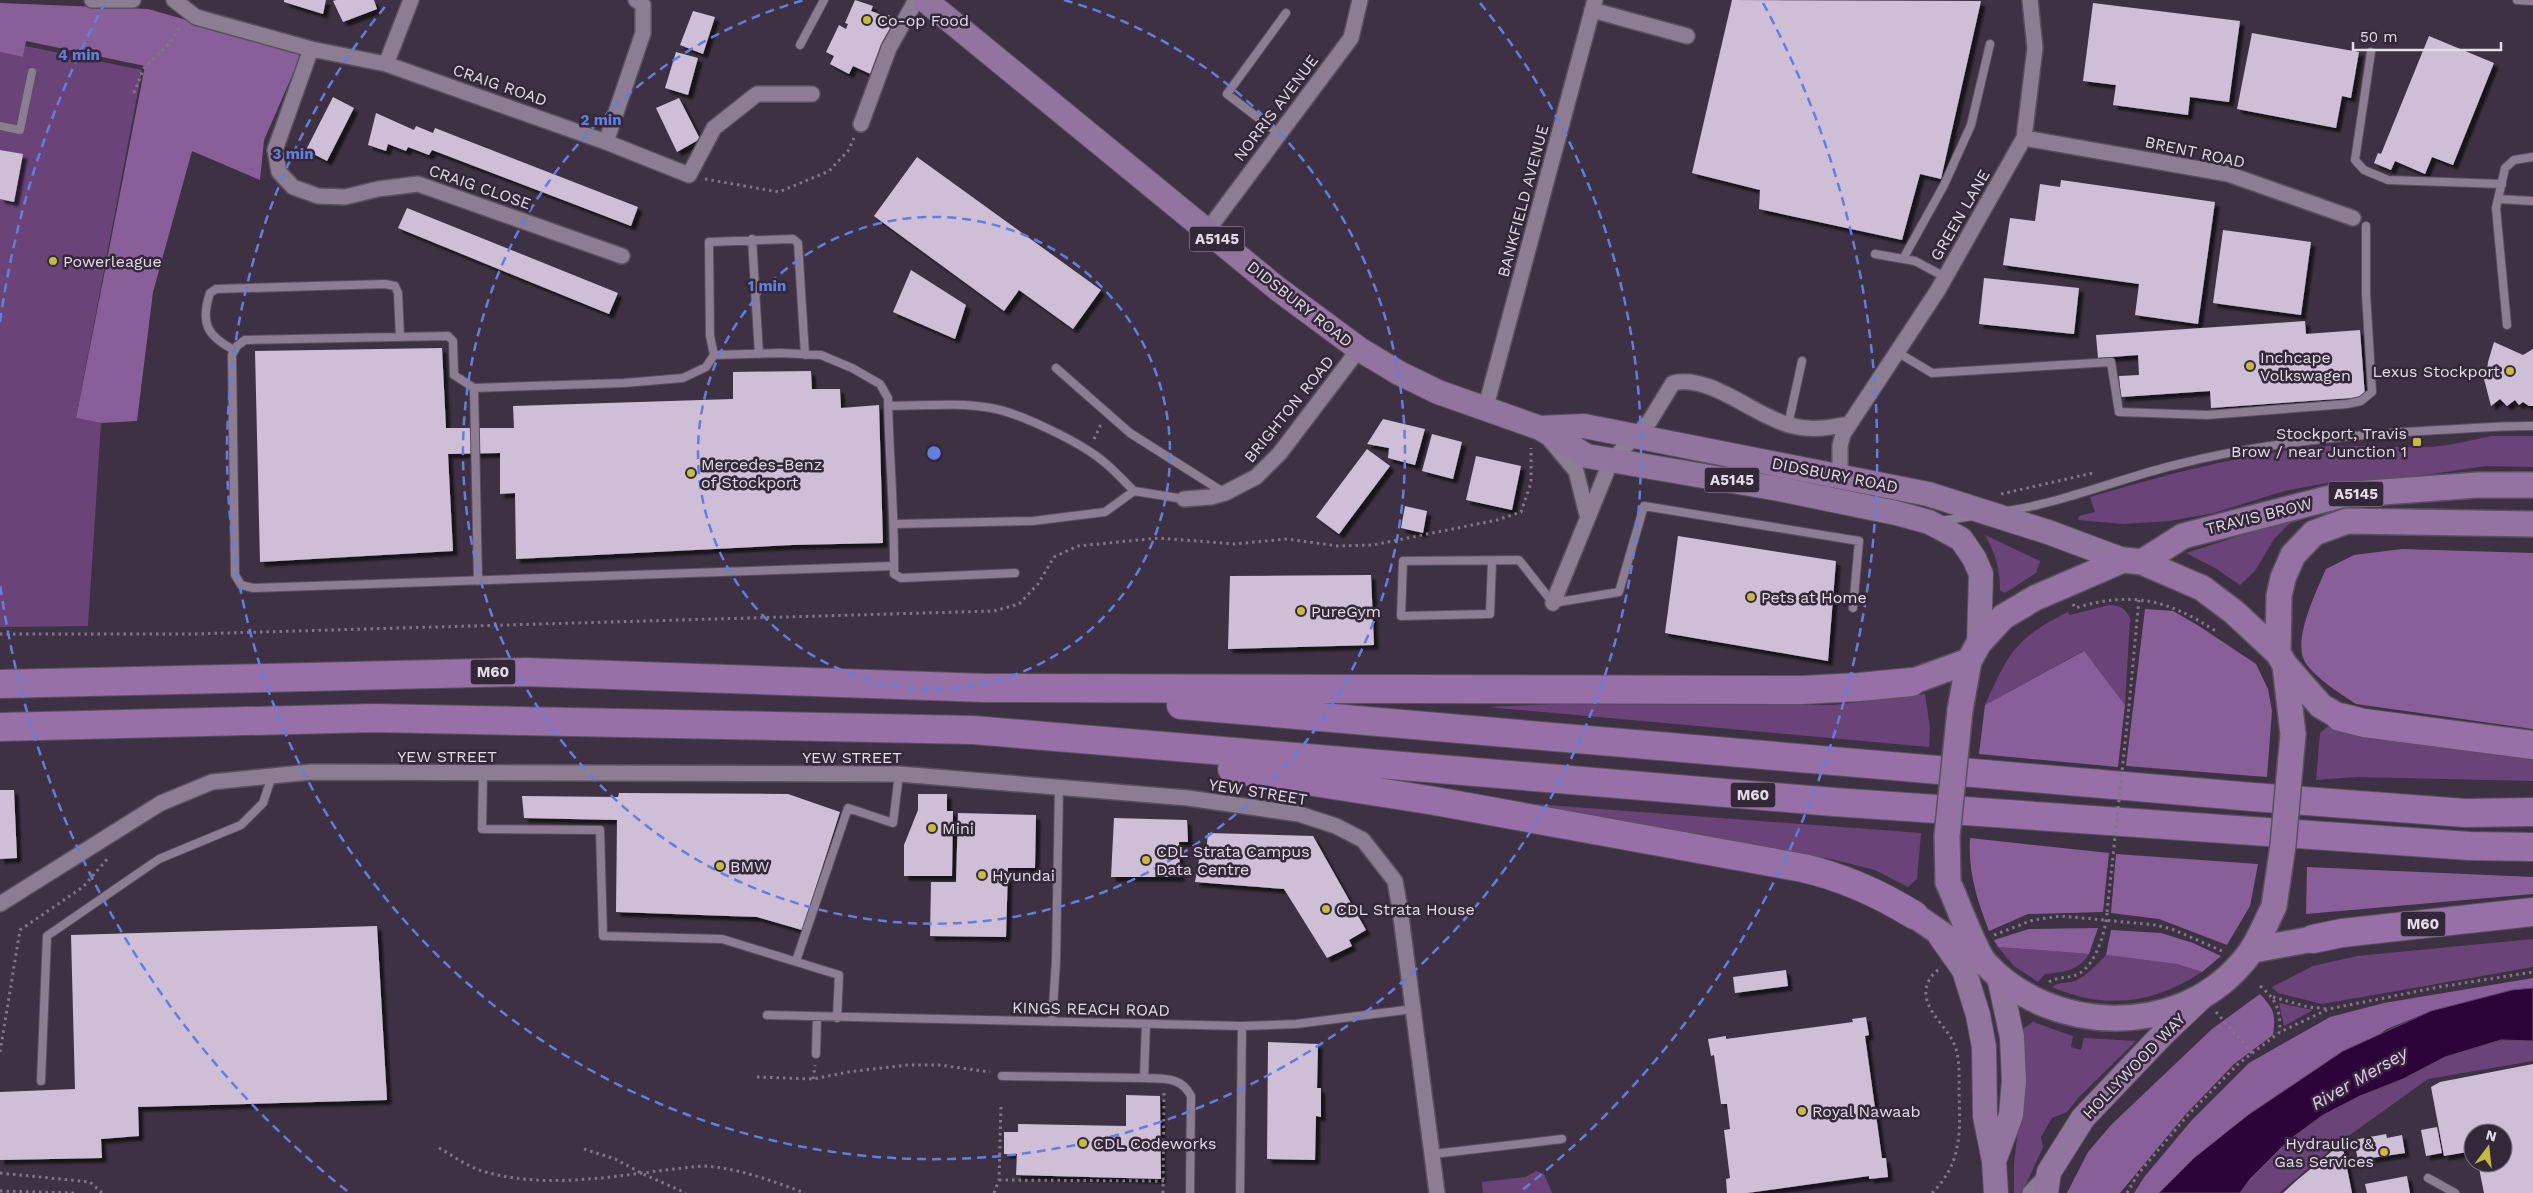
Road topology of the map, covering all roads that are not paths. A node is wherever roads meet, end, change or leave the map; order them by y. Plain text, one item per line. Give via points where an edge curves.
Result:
1 (92, 0) edge
2 (133, 0) edge
3 (174, 0) edge
4 (411, 0) edge
5 (636, 0) edge
6 (824, 0) edge
7 (916, 0) edge
8 (1360, 0) edge
9 (2030, 0) edge
10 (2517, 0) edge
11 (2533, 2) edge
12 (937, 4) edge
13 (1594, 5) edge
14 (1286, 13) dead end
15 (1687, 36) dead end
16 (1990, 44) dead end
17 (800, 45) dead end
18 (311, 48) junction
19 (2371, 52) dead end
20 (386, 64) junction
21 (32, 72) dead end
22 (812, 94) dead end
23 (860, 124) road end
24 (0, 126) edge
25 (1278, 133) junction
26 (2024, 138) junction
27 (606, 142) junction
28 (2533, 157) edge
29 (2502, 184) junction
30 (2498, 199) junction
31 (2533, 201) edge
32 (2353, 218) dead end
33 (2366, 226) dead end
34 (1207, 231) junction
35 (752, 239) junction
36 (1875, 254) dead end
37 (622, 256) dead end
38 (1903, 259) junction
39 (1945, 277) junction
40 (2507, 325) dead end
41 (400, 337) junction
42 (1359, 349) junction
43 (234, 350) junction
44 (1897, 352) junction
45 (759, 354) junction
46 (714, 355) junction
47 (804, 355) junction
48 (1802, 361) dead end
49 (1056, 368) dead end
50 (474, 388) junction
51 (888, 406) junction
52 (1486, 410) junction
53 (1849, 424) junction
54 (1788, 425) junction
55 (2533, 426) edge
56 (1540, 428) junction
57 (1635, 436) junction
58 (1611, 461) junction
59 (1840, 475) junction
60 (2533, 485) edge
61 (1134, 491) junction
62 (1225, 493) junction
63 (1184, 499) joint
64 (1994, 514) junction
65 (1587, 515) junction
66 (1929, 522) junction
67 (895, 524) junction
68 (2533, 524) edge
69 (2132, 561) junction
70 (1492, 562) junction
71 (894, 566) junction
72 (1016, 573) dead end
73 (478, 581) junction
74 (1553, 603) junction
75 (1853, 608) dead end
76 (1974, 652) junction
77 (2282, 659) junction
78 (1911, 682) joint
79 (0, 684) edge
80 (986, 688) junction
81 (2340, 717) joint
82 (0, 726) edge
83 (973, 730) junction
84 (2533, 745) edge
85 (483, 773) junction
86 (899, 774) junction
87 (272, 776) junction
88 (1059, 788) junction
89 (2533, 812) edge
90 (2533, 848) edge
91 (0, 904) edge
92 (2533, 912) edge
93 (1920, 920) junction
94 (2313, 939) joint
95 (2253, 950) junction
96 (796, 961) junction
97 (1992, 970) junction
98 (2202, 996) junction
99 (1413, 1008) junction
100 (767, 1016) dead end
101 (816, 1017) junction
102 (838, 1018) junction
103 (1052, 1022) junction
104 (1146, 1024) junction
105 (1242, 1026) junction
106 (816, 1054) dead end
107 (1002, 1076) road end
108 (1144, 1078) junction
109 (41, 1081) dead end
110 (1562, 1139) dead end
111 (1433, 1154) junction
112 (1994, 1161) junction
113 (2428, 1178) dead end
114 (2047, 1183) edge
115 (1993, 1192) edge
116 (1190, 1193) edge
117 (1240, 1193) edge
118 (1437, 1193) edge
119 (2030, 1193) edge
120 (2455, 1193) edge

1 - 2 street
3 - 18 street, CRAIG ROAD via 196,17
4 - 20 street
5 - 27 street via 643,5 643,33
6 - 17 lane
7 - 23 street via 889,48
8 - 25 street, NORRIS AVENUE via 1351,38
9 - 26 street, GREEN LANE via 2035,48
10 - 11 lane
12 - 34 main road, DIDSBURY ROAD / A5145
13 - 15 street
13 - 52 street, BANKFIELD AVENUE
14 - 25 lane via 1227,94
16 - 38 lane via 1971,125 1944,185
18 - 20 street, CRAIG ROAD
18 - 37 street, CRAIG CLOSE via 275,150 279,172 293,187 318,196 345,197 418,184
19 - 29 lane via 2355,160 2364,170 2388,180
20 - 27 street, CRAIG ROAD
21 - 24 lane via 20,130
22 - 27 street, CRAIG ROAD via 757,94 714,128 688,175
25 - 34 street, NORRIS AVENUE
26 - 32 street, BRENT ROAD via 2228,174
26 - 39 street, GREEN LANE
28 - 29 lane via 2514,160 2505,168
29 - 30 lane
30 - 31 lane
30 - 40 lane via 2496,208
33 - 44 lane via 2372,392 2361,401 2207,415 2119,412 2111,362 1932,372
34 - 42 main road, DIDSBURY ROAD / A5145
35 - 45 lane
35 - 46 lane via 709,242 710,336
35 - 47 lane via 792,239 798,243
36 - 38 lane
38 - 39 lane via 1915,261
39 - 44 street, GREEN LANE
41 - 43 lane via 245,340
41 - 43 lane via 398,293 394,286 216,289 210,293 207,302 207,328 212,337
41 - 50 lane via 448,336 453,341 454,375
42 - 52 main road, DIDSBURY ROAD / A5145 via 1438,392
42 - 62 street, BRIGHTON ROAD via 1269,466 1247,483
43 - 73 lane via 235,575 241,585 253,588
44 - 53 street, GREEN LANE
45 - 46 lane
45 - 47 lane
46 - 50 lane via 706,367 683,378
47 - 51 lane via 828,358 880,384 888,398
48 - 54 lane
49 - 62 lane via 1130,433
50 - 73 lane
51 - 61 lane via 991,408 1050,429 1088,451 1103,460
51 - 67 lane via 890,496
52 - 56 main road, DIDSBURY ROAD / A5145
53 - 54 street via 1816,430
53 - 59 street, GREEN LANE via 1840,446
54 - 57 street via 1693,381 1684,380 1673,383 1649,422
55 - 64 lane via 2408,432 2251,448 2171,466 2038,506
56 - 57 main road, DIDSBURY ROAD / A5145 via 1584,426
56 - 58 main road, DIDSBURY ROAD / A5145 via 1587,456
56 - 65 street via 1576,471
57 - 58 street
57 - 59 main road, DIDSBURY ROAD / A5145
58 - 65 street
58 - 66 main road, DIDSBURY ROAD / A5145 via 1779,489
59 - 64 main road, DIDSBURY ROAD / A5145 via 1928,494
60 - 69 highway, TRAVIS BROW / A5145 via 2478,485 2342,495 2183,536
61 - 63 lane
61 - 67 lane via 1105,512 1033,521
62 - 63 street, BRIGHTON ROAD
64 - 66 lane
64 - 69 main road, DIDSBURY ROAD / A5145
65 - 74 street
66 - 76 main road, DIDSBURY ROAD / A5145 via 1961,539 1981,574
67 - 71 lane
68 - 77 highway, TRAVIS BROW / A5145 via 2347,521 2314,533 2293,555 2283,578 2279,596
69 - 76 highway, TRAVIS BROW via 2035,598 2003,617
69 - 77 highway via 2202,588 2234,612
70 - 70 lane via 1490,614 1401,616 1403,561
70 - 74 lane via 1520,560
71 - 72 lane via 894,574 901,578
71 - 73 lane
74 - 75 lane via 1619,592 1644,506 1859,541
76 - 78 highway
76 - 97 highway, bridge via 1960,710 1946,836 1948,882
77 - 81 highway via 2321,706
77 - 95 highway, TRAVIS BROW, bridge via 2293,734 2283,844 2274,906
78 - 80 highway, M60 via 1802,690
79 - 80 highway, M60 via 526,672
80 - 89 highway, M60 via 2244,796 2465,813
81 - 84 highway
82 - 83 highway, M60 via 374,718
83 - 90 highway, M60 via 1834,802
83 - 93 highway, M60 via 1425,799 1803,868 1829,874 1893,902
85 - 86 street, YEW STREET
85 - 87 street, YEW STREET via 311,772
85 - 96 lane via 482,829 600,830 603,936 722,939
86 - 88 street, YEW STREET
86 - 96 lane via 893,824 848,808
87 - 91 street, YEW STREET via 212,782 161,803
87 - 109 lane via 263,803 240,825 159,859 47,936
88 - 99 street, YEW STREET via 1188,798 1300,814 1336,826 1363,840 1394,881
88 - 103 lane
92 - 94 highway, M60
93 - 97 highway, TRAVIS BROW
93 - 112 main road via 1940,937 1958,960 1971,989 1984,1047 1985,1116
94 - 95 highway
95 - 98 highway, TRAVIS BROW via 2239,967
96 - 102 lane via 839,975
97 - 98 highway, TRAVIS BROW via 2051,1008 2107,1019 2132,1018 2172,1009
97 - 112 main road via 2012,1038 2014,1081 2011,1115
98 - 114 main road, HOLLYWOOD WAY via 2082,1118
99 - 105 lane, KINGS REACH ROAD via 1296,1024
99 - 111 street, YEW STREET
100 - 101 lane, KINGS REACH ROAD
101 - 102 lane, KINGS REACH ROAD
101 - 106 lane
102 - 103 lane, KINGS REACH ROAD
103 - 104 lane, KINGS REACH ROAD
104 - 105 lane, KINGS REACH ROAD
104 - 108 lane
105 - 117 lane
107 - 108 lane
108 - 116 lane via 1175,1080 1191,1096
110 - 111 lane
111 - 118 street, YEW STREET
112 - 115 main road
113 - 120 lane
114 - 119 street

